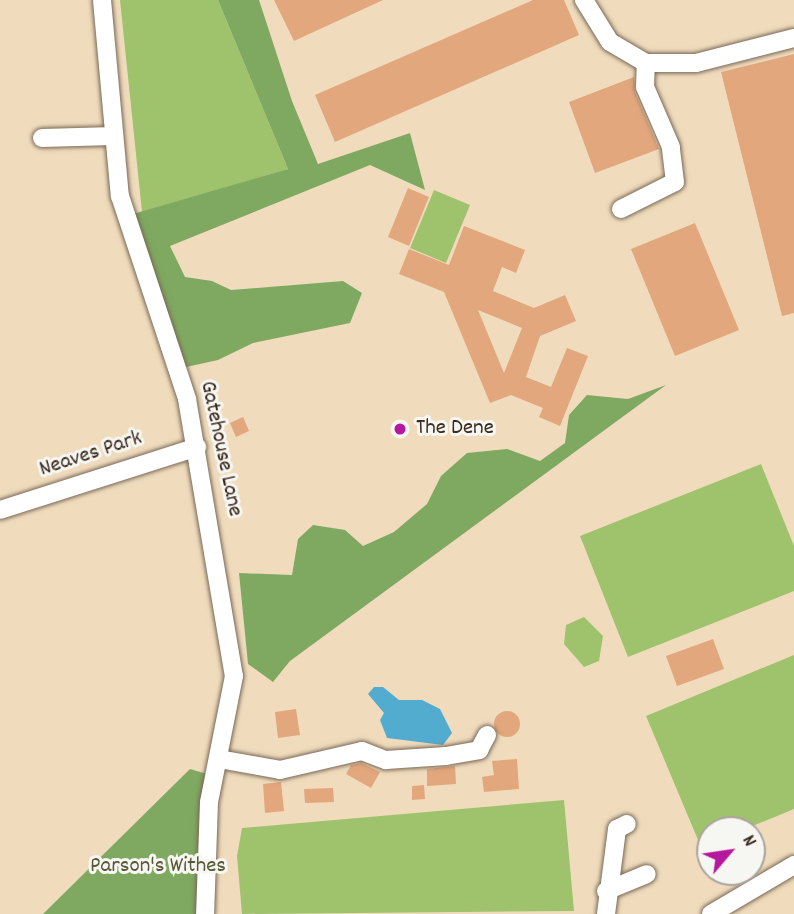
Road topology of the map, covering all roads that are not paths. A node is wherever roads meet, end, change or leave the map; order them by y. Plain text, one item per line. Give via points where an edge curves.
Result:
1 (102, 0) edge
2 (584, 0) edge
3 (794, 38) edge
4 (646, 63) junction
5 (114, 136) junction
6 (42, 138) dead end
7 (621, 209) dead end
8 (197, 447) junction
9 (0, 510) edge
10 (487, 736) dead end
11 (219, 759) junction
12 (627, 824) dead end
13 (794, 865) edge
14 (647, 874) dead end
15 (606, 891) junction
16 (205, 914) edge
17 (606, 914) edge
18 (711, 914) edge

1 - 5 street, Gatehouse Lane
2 - 4 street via 610,42
3 - 4 street via 696,63
4 - 7 street via 645,87 671,147 675,182
5 - 6 street
5 - 8 street, Gatehouse Lane via 120,196 187,399
8 - 9 street, Neaves Park
8 - 11 street, Gatehouse Lane via 234,676
10 - 11 street via 479,750 446,756 386,760 362,751 280,769
11 - 16 street, Gatehouse Lane via 207,820
12 - 15 street via 617,830
13 - 18 street
14 - 15 street
15 - 17 street

